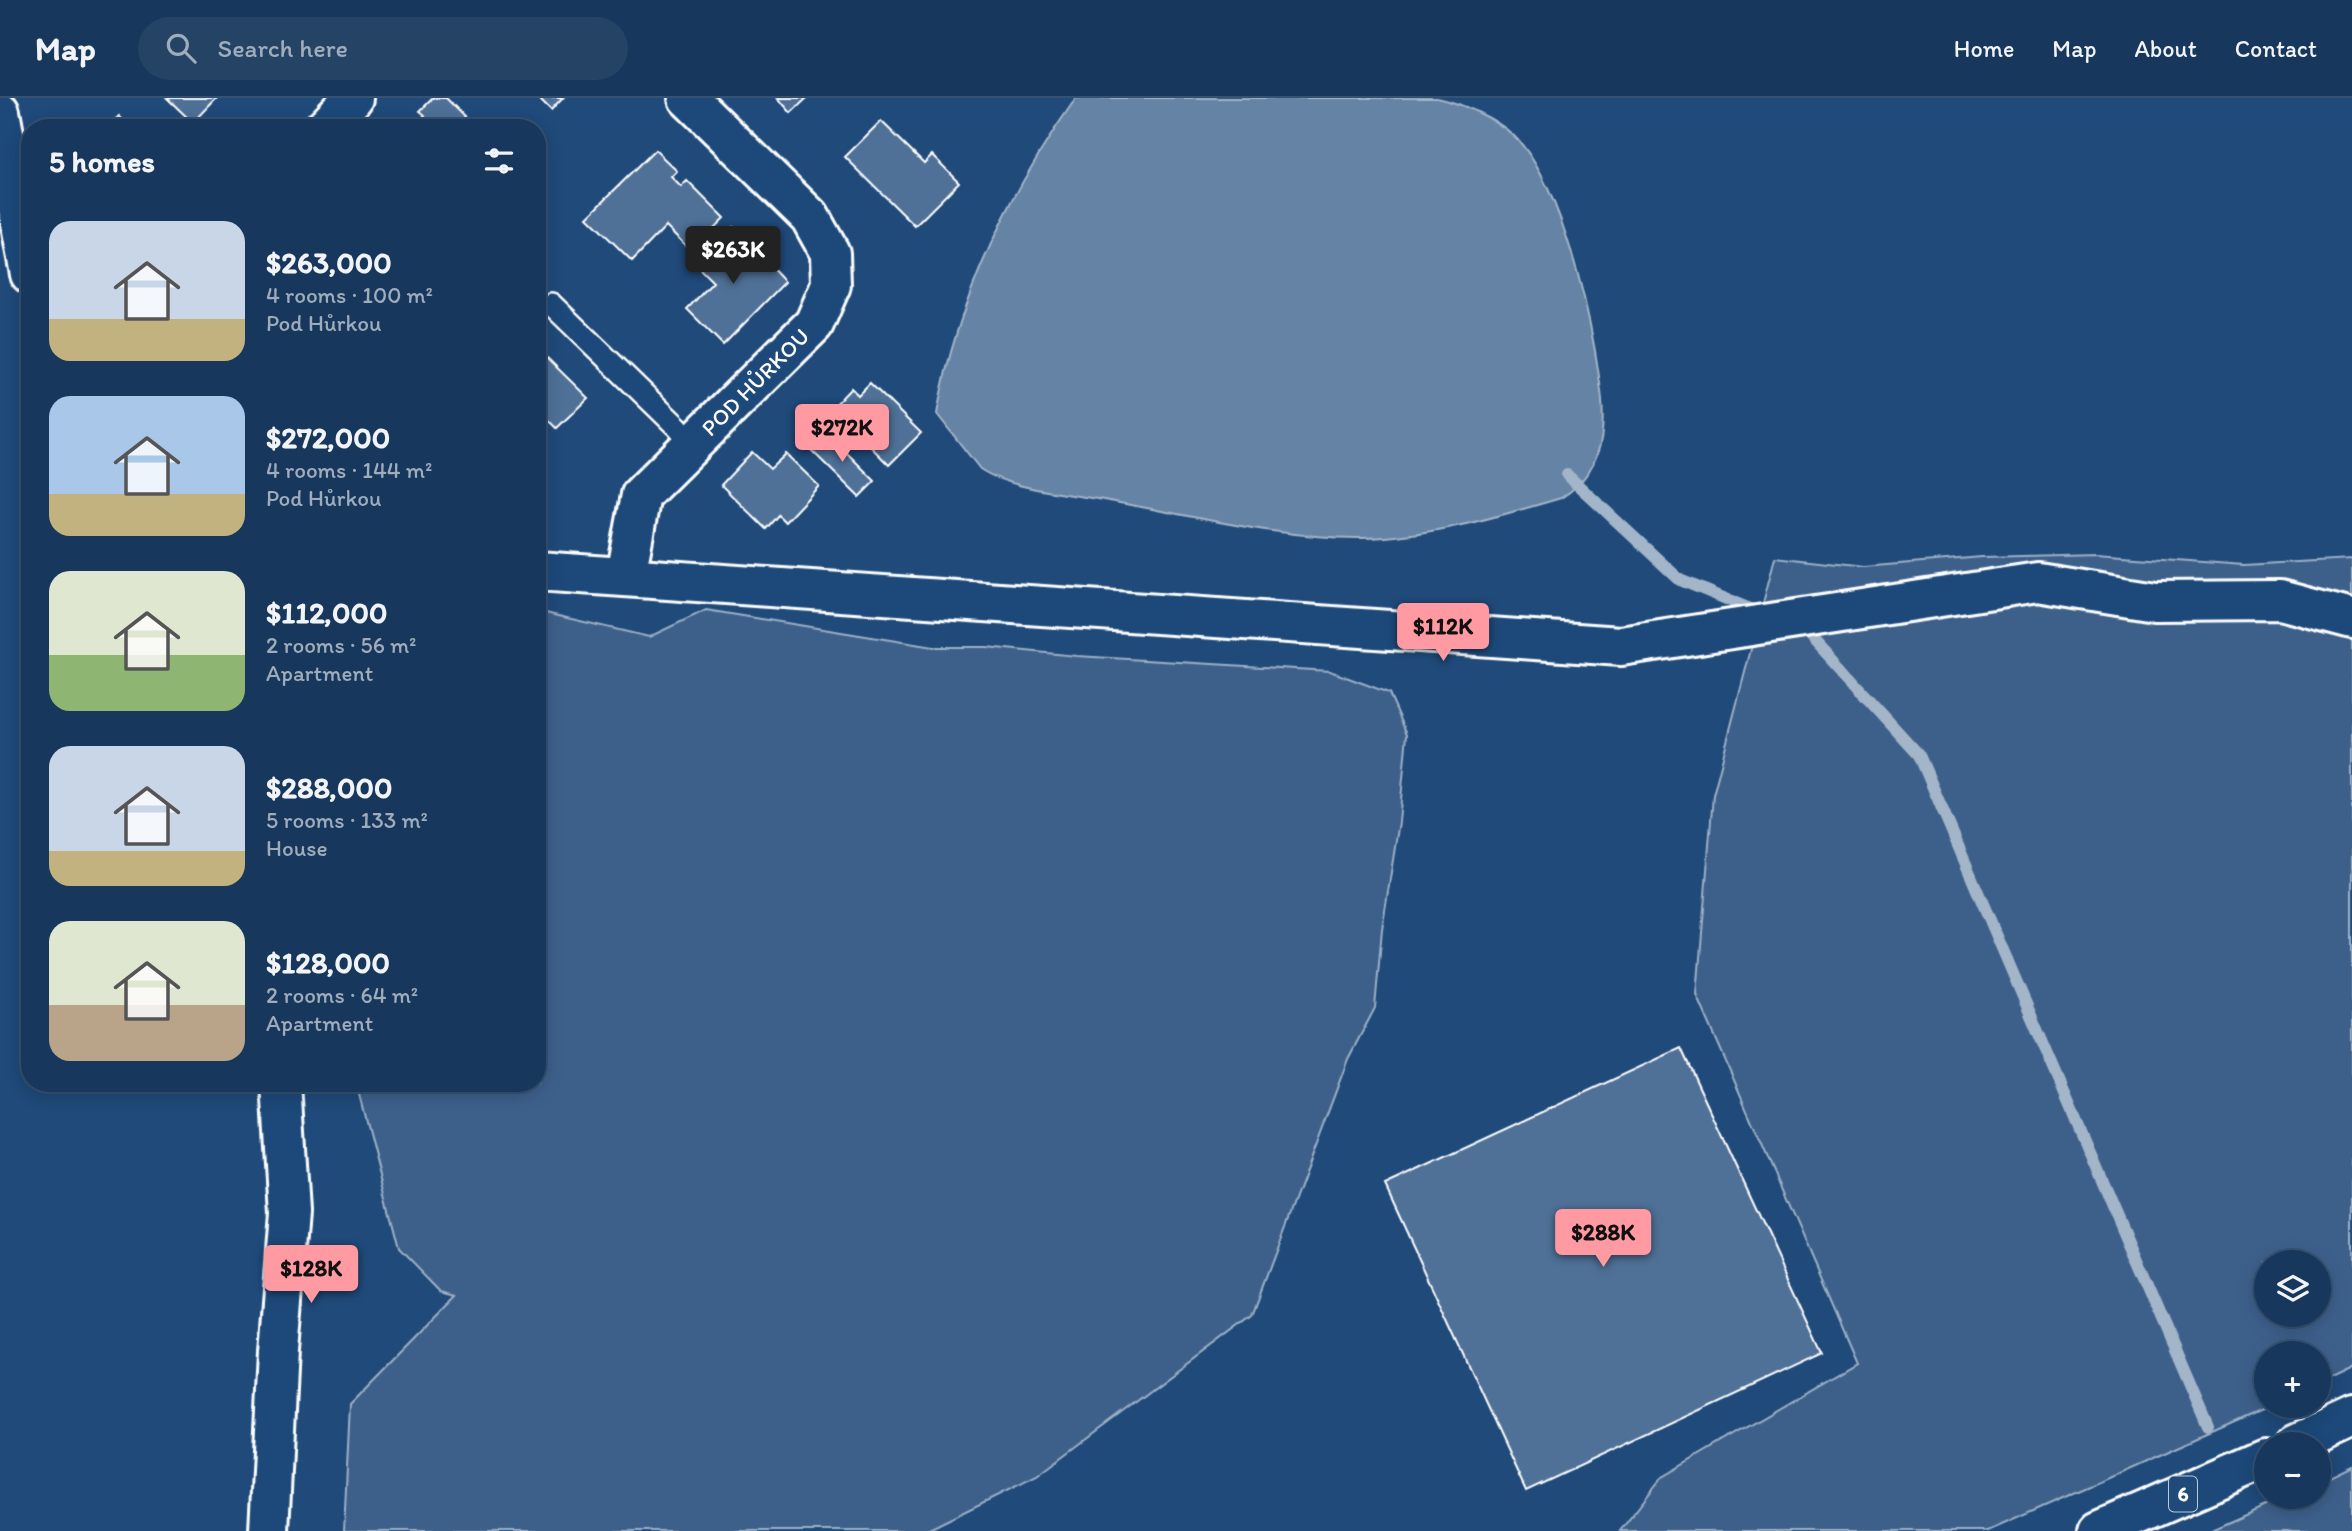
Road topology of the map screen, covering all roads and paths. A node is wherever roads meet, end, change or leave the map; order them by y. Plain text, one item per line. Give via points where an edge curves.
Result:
1 (353, 98) edge
2 (688, 98) edge
3 (333, 119) edge
4 (3, 125) edge
5 (21, 224) edge
6 (551, 304) dead end
7 (694, 443) junction
8 (546, 572) edge
9 (626, 576) junction
10 (2352, 619) edge
11 (282, 1092) edge
12 (2352, 1418) edge
13 (2322, 1432) edge
14 (2254, 1463) edge
15 (269, 1531) edge
16 (2099, 1531) edge

1 - 3 street
2 - 7 street, POD HŮRKOU via 810,217 830,253 831,285 814,324
4 - 5 street
6 - 7 lane
7 - 9 street, POD HŮRKOU via 641,495
8 - 9 street
9 - 10 street via 1621,646 2038,582 2155,601 2280,600
11 - 15 street via 289,1213
12 - 13 street
14 - 16 street, 6

